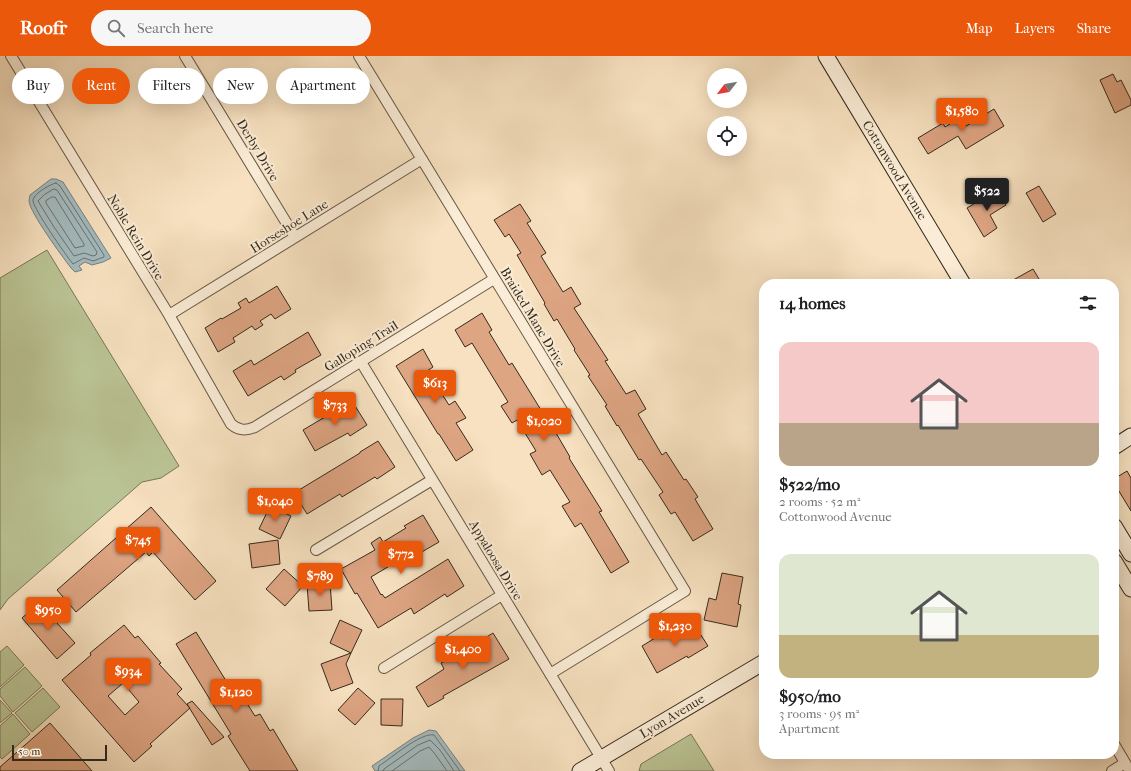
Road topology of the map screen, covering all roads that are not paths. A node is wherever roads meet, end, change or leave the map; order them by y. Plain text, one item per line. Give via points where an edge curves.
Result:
1 (11, 56) edge
2 (185, 56) edge
3 (359, 56) edge
4 (826, 56) edge
5 (422, 159) junction
6 (295, 237) junction
7 (494, 279) junction
8 (960, 279) edge
9 (169, 315) junction
10 (361, 362) junction
11 (239, 429) joint
12 (1131, 436) edge
13 (1119, 444) edge
14 (432, 480) junction
15 (1119, 534) edge
16 (316, 550) dead end
17 (1131, 554) edge
18 (1119, 569) edge
19 (1131, 589) edge
20 (502, 595) junction
21 (759, 665) edge
22 (384, 668) dead end
23 (550, 674) junction
24 (1119, 752) edge
25 (602, 758) junction
26 (1128, 767) edge
27 (580, 771) edge
28 (610, 771) edge
29 (1112, 771) edge

1 - 9 street, Noble Rein Drive
2 - 6 street, Derby Drive
3 - 5 street, Braided Mane Drive
4 - 8 main road, Cottonwood Avenue
5 - 6 street, Horseshoe Lane
5 - 7 street, Braided Mane Drive
6 - 9 street, Horseshoe Lane
7 - 10 street, Galloping Trail
7 - 23 street, Braided Mane Drive via 685,591
9 - 11 street, Noble Rein Drive via 231,424
10 - 11 street, Galloping Trail via 255,427 248,430
10 - 14 street, Appaloosa Drive
12 - 13 main road
14 - 16 street
14 - 20 street, Appaloosa Drive
15 - 17 main road
18 - 19 main road
20 - 22 street
20 - 23 street, Appaloosa Drive
21 - 25 main road, Lyon Avenue
23 - 25 street, Appaloosa Drive
24 - 26 street
25 - 27 main road, Lyon Avenue
25 - 28 street, Appaloosa Drive
26 - 29 street

